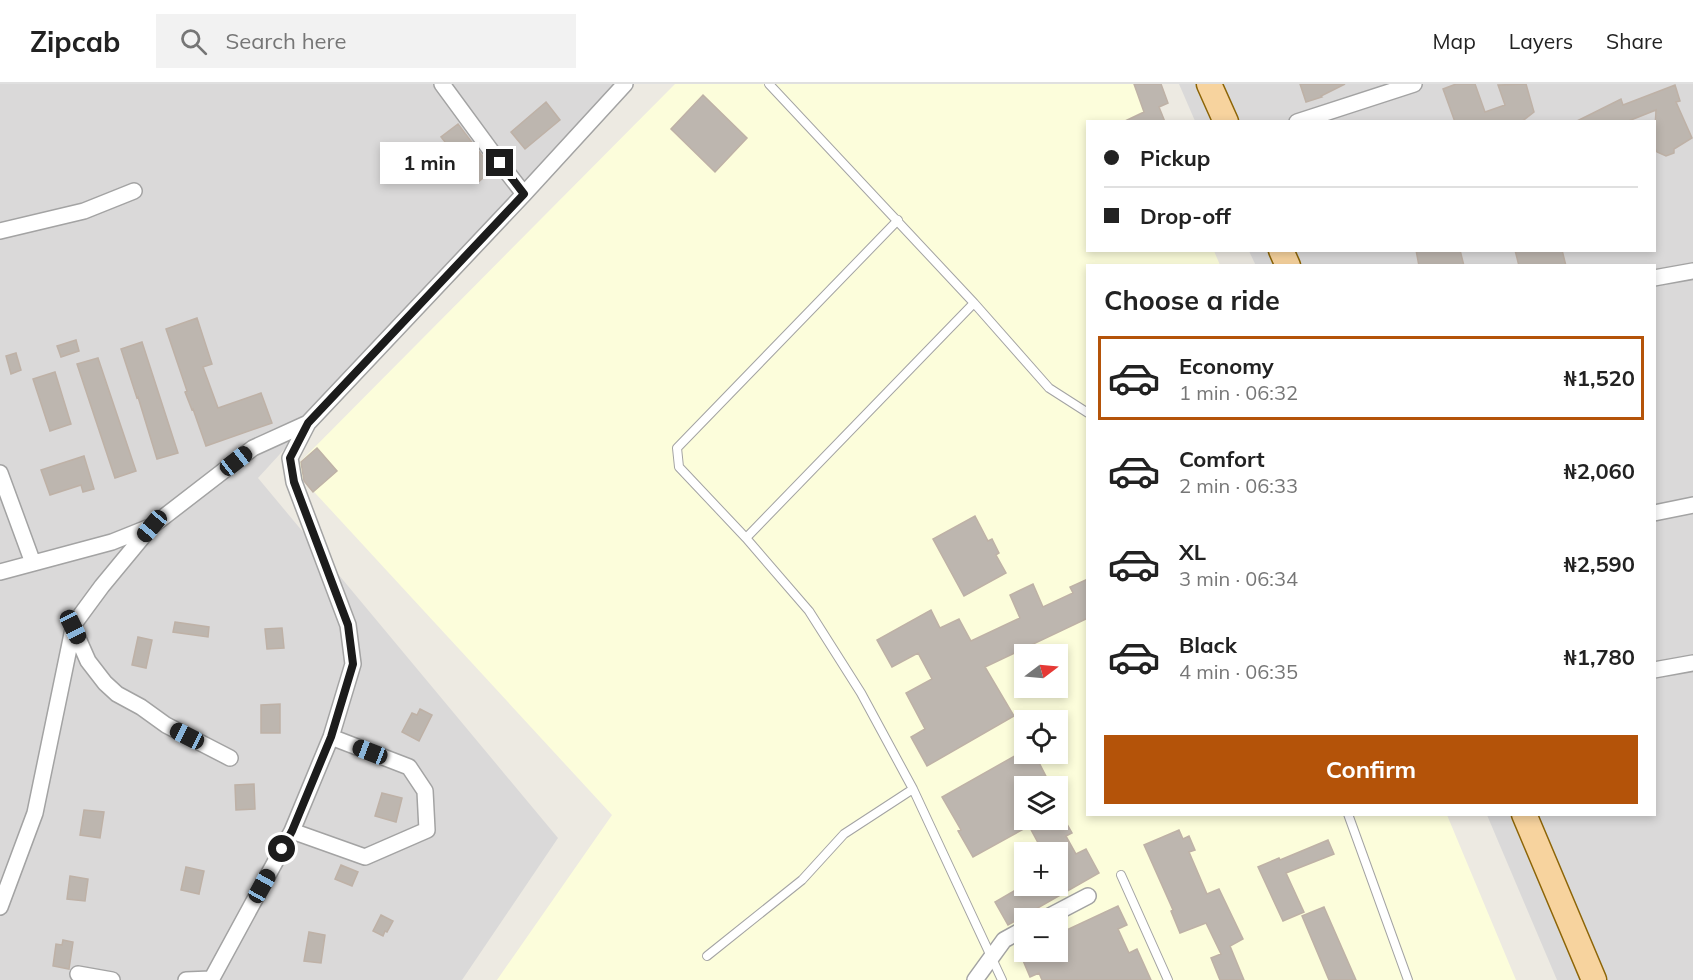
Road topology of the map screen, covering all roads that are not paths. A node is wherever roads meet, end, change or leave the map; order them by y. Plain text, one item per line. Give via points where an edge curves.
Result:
1 (442, 84) edge
2 (625, 84) edge
3 (769, 84) edge
4 (1209, 84) edge
5 (1414, 84) edge
6 (1225, 120) edge
7 (1303, 120) edge
8 (134, 191) dead end
9 (524, 194) junction
10 (898, 220) junction
11 (0, 231) edge
12 (1693, 271) edge
13 (1656, 278) edge
14 (974, 303) junction
15 (1086, 412) edge
16 (308, 423) junction
17 (0, 472) edge
18 (1693, 505) edge
19 (1656, 513) edge
20 (152, 526) junction
21 (746, 538) junction
22 (33, 563) junction
23 (0, 572) edge
24 (73, 627) junction
25 (1693, 663) edge
26 (1656, 670) edge
27 (331, 737) junction
28 (230, 758) dead end
29 (913, 789) junction
30 (1349, 816) edge
31 (1525, 816) edge
32 (292, 831) junction
33 (1121, 875) dead end
34 (1088, 896) dead end
35 (0, 907) edge
36 (1065, 908) edge
37 (1014, 934) edge
38 (707, 956) dead end
39 (991, 957) junction
40 (78, 974) dead end
41 (112, 980) edge
42 (186, 980) edge
43 (211, 980) edge
44 (975, 980) edge
45 (1002, 980) edge
46 (1168, 980) edge
47 (1408, 980) edge
48 (1594, 980) edge

1 - 9 street
2 - 9 street
3 - 10 lane
4 - 6 main road
5 - 7 street
8 - 11 street via 84,211
9 - 16 street
10 - 14 lane
10 - 21 lane via 678,448 679,467
12 - 13 street
14 - 15 lane via 1049,388
14 - 21 lane
16 - 20 street via 253,448
16 - 27 street via 290,458 294,482 348,625 353,664
17 - 22 street
18 - 19 street
20 - 22 street via 112,542
20 - 24 street
21 - 29 lane via 809,611 861,693
22 - 23 street
24 - 28 street via 88,661 117,694
24 - 35 street via 35,813
25 - 26 street
27 - 32 street
27 - 32 street via 409,767 425,791 427,830 365,857
29 - 38 lane via 844,834 802,880
29 - 39 lane
30 - 47 lane
31 - 48 main road
32 - 43 street
33 - 46 lane
34 - 36 street
37 - 39 street via 1004,940
39 - 44 street
39 - 45 lane
40 - 41 street
42 - 43 street

